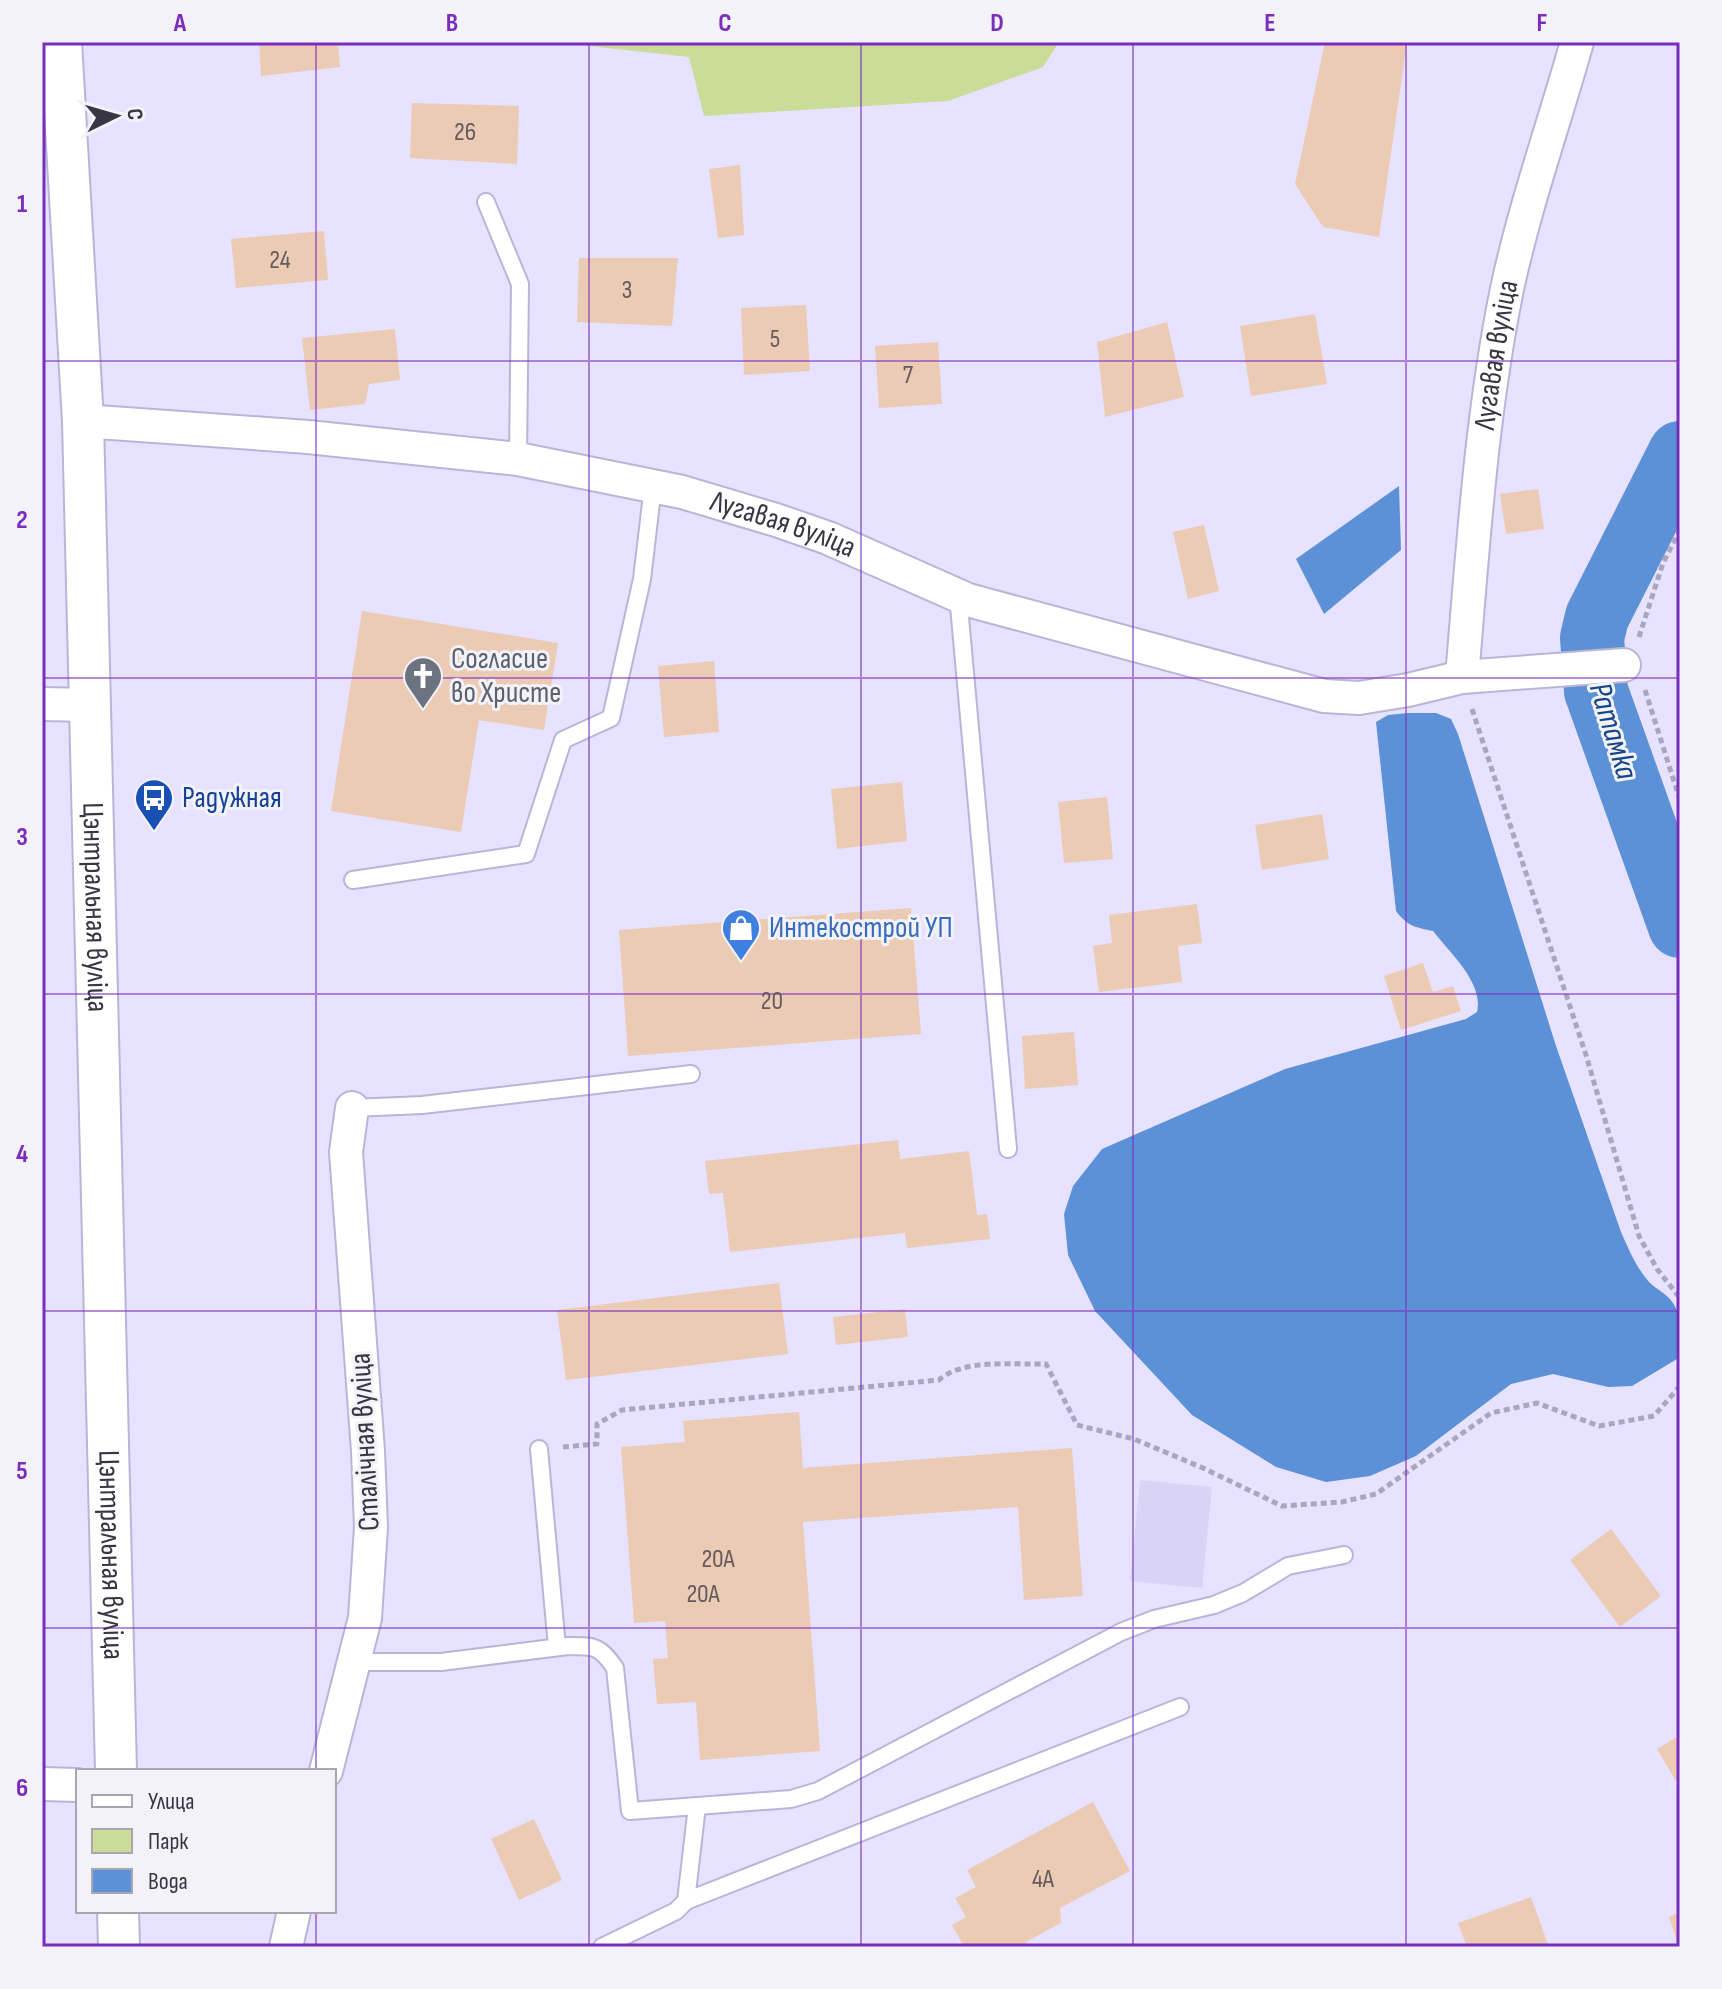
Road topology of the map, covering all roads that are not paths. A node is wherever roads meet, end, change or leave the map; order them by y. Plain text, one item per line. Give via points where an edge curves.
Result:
1 (61, 42) edge
2 (1577, 42) edge
3 (486, 202) dead end
4 (83, 421) junction
5 (518, 459) junction
6 (653, 486) junction
7 (958, 595) junction
8 (1631, 652) road end
9 (1462, 677) junction
10 (42, 704) edge
11 (90, 705) junction
12 (353, 880) dead end
13 (691, 1074) dead end
14 (352, 1108) joint
15 (1008, 1149) dead end
16 (539, 1449) road end
17 (1344, 1555) dead end
18 (557, 1647) junction
19 (354, 1662) junction
20 (1180, 1707) dead end
21 (116, 1769) edge
22 (327, 1769) edge
23 (42, 1784) edge
24 (76, 1785) edge
25 (697, 1806) junction
26 (686, 1901) junction
27 (118, 1913) edge
28 (294, 1913) edge
29 (119, 1947) edge
30 (286, 1947) edge
31 (602, 1947) edge

1 - 4 street, Цэнтральная вуліца
2 - 9 street, Лугавая вуліца via 1526,213 1494,364
3 - 5 lane via 520,284
4 - 5 street, Лугавая вуліца
4 - 11 street, Цэнтральная вуліца
5 - 6 street, Лугавая вуліца
6 - 7 street, Лугавая вуліца via 828,538
6 - 12 lane via 642,579 611,718 563,740 526,854
7 - 9 street, Лугавая вуліца via 1324,696 1359,698
7 - 15 lane
8 - 9 street, Лугавая вуліца via 1539,672
10 - 11 street
11 - 21 street, Цэнтральная вуліца
13 - 14 lane via 422,1105
14 - 19 street, Сталічная вуліца via 346,1152 371,1527 365,1618
16 - 18 lane
17 - 25 lane via 1288,1566 1229,1599 1121,1632 818,1791 791,1799
18 - 19 lane via 441,1662
18 - 25 lane via 603,1651 615,1668 630,1811
19 - 22 street, Сталічная вуліца
20 - 26 lane
23 - 24 street
25 - 26 lane
26 - 31 lane
27 - 29 street
28 - 30 street

